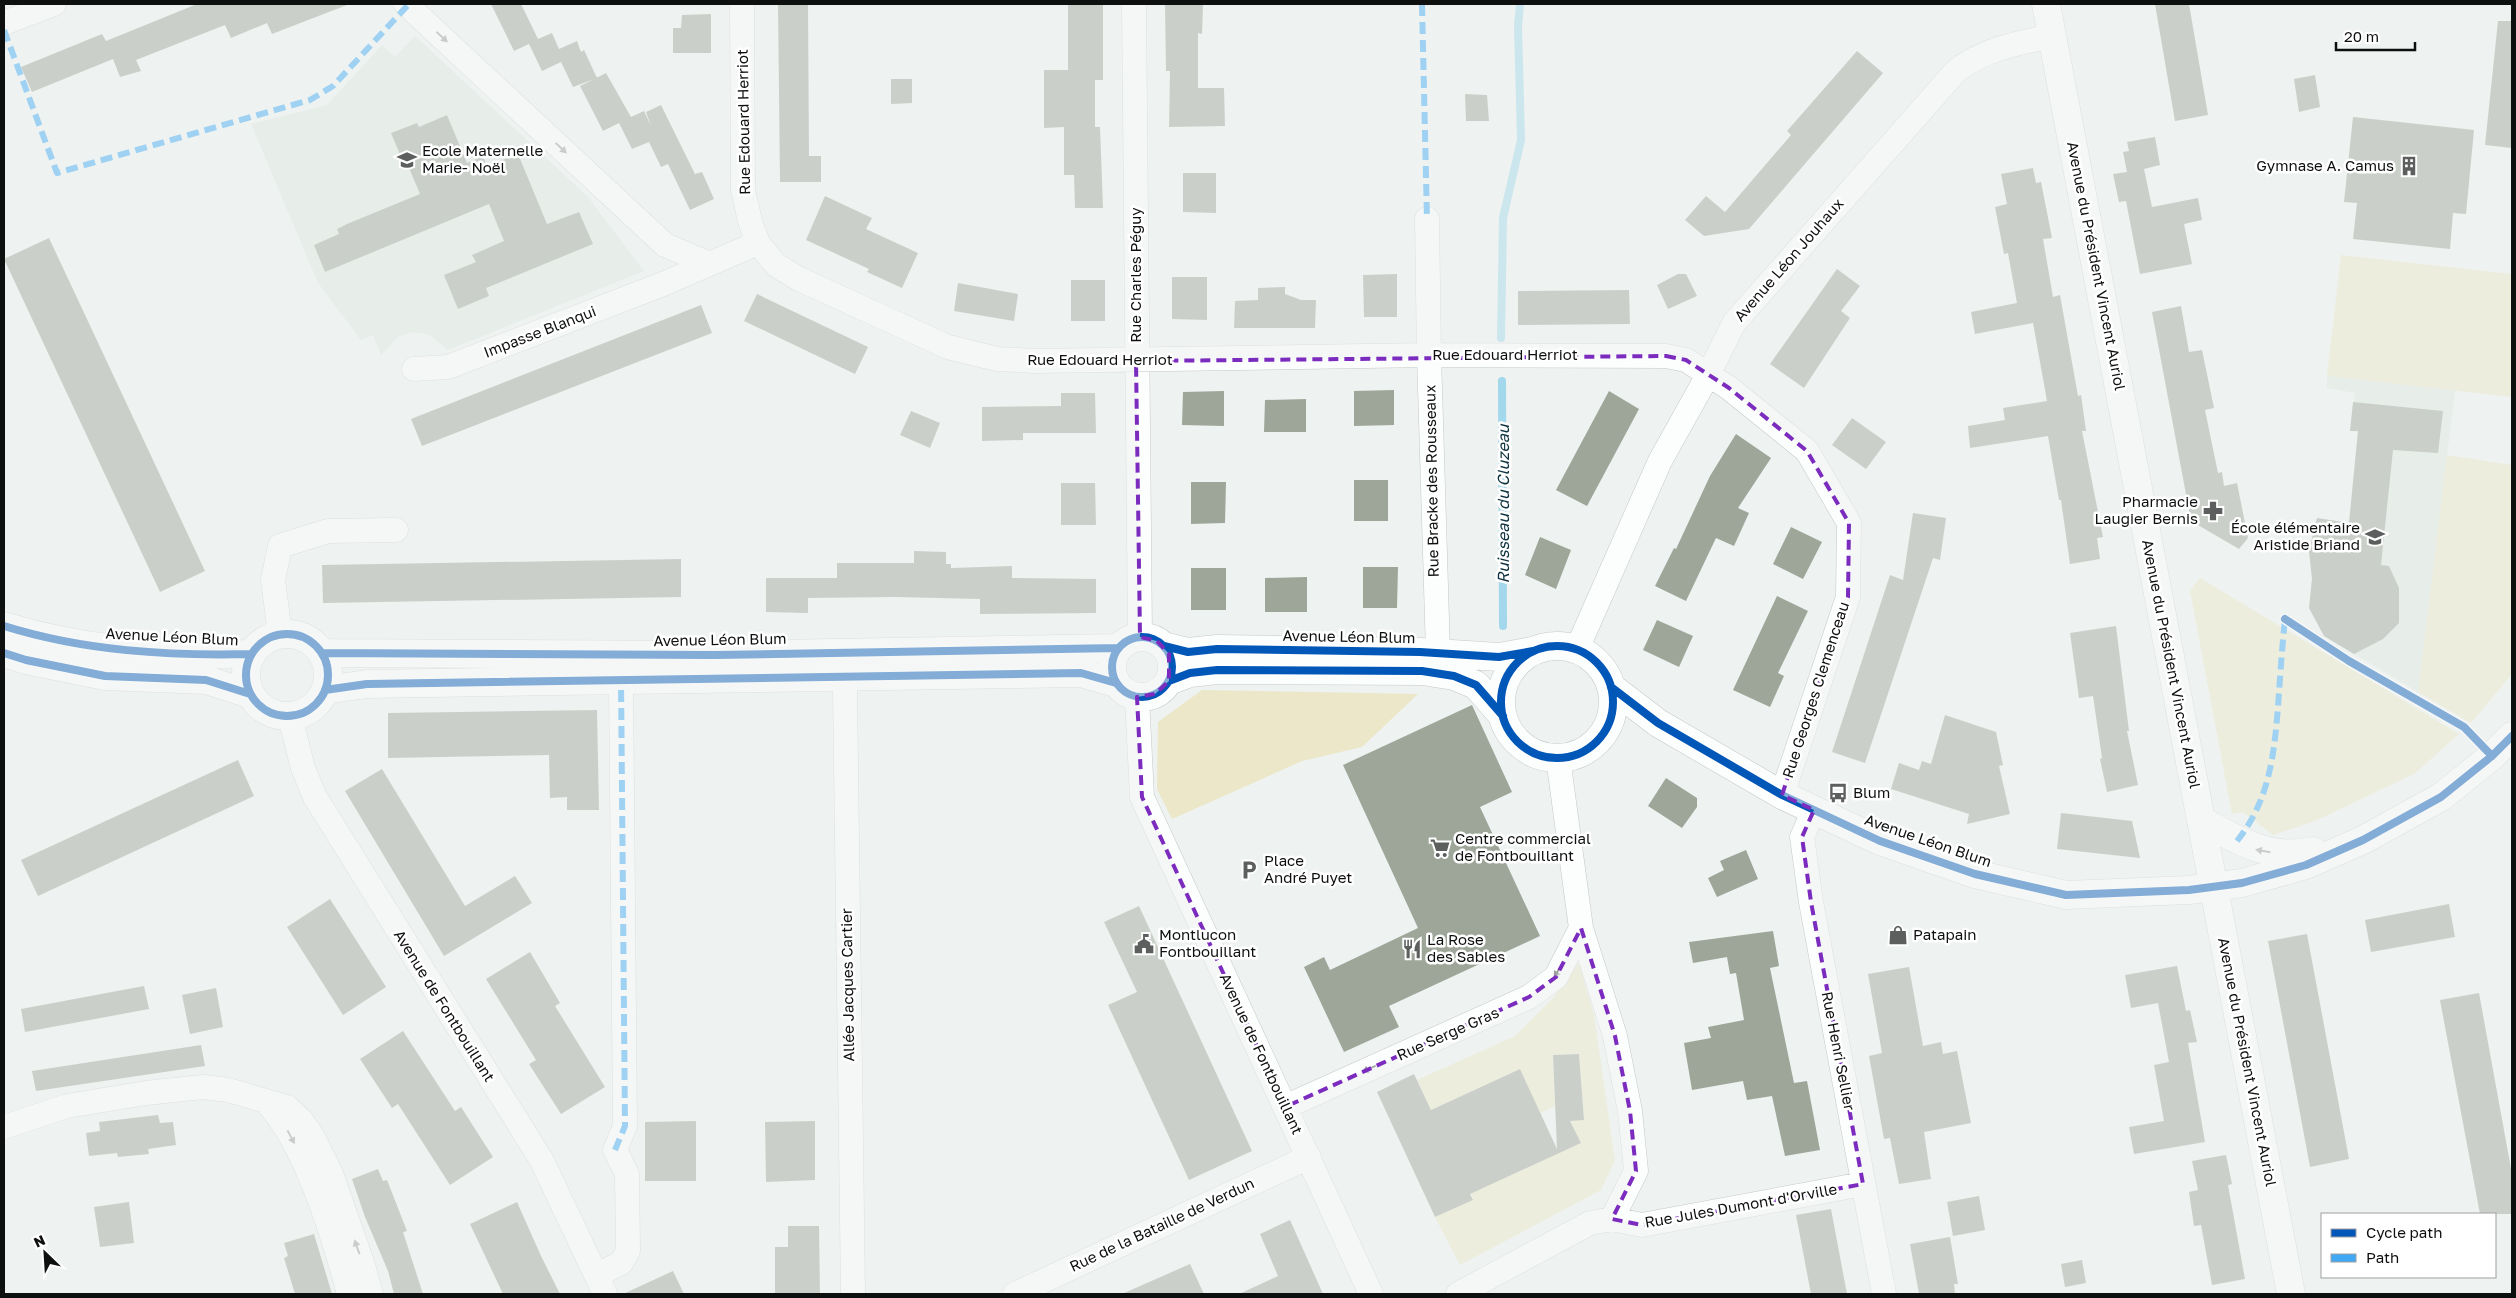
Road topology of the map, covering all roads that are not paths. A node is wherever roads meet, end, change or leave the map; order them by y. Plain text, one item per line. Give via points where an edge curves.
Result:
1 (54, 4) edge
2 (406, 4) edge
3 (742, 4) edge
4 (1134, 4) edge
5 (2046, 4) edge
6 (4, 23) edge
7 (2052, 36) junction
8 (1427, 219) dead end
9 (758, 243) junction
10 (664, 245) junction
11 (710, 264) junction
12 (663, 284) junction
13 (1428, 355) junction
14 (1136, 361) junction
15 (414, 369) dead end
16 (1708, 375) junction
17 (396, 530) dead end
18 (4, 626) edge
19 (280, 634) junction
20 (1141, 644) junction
21 (1577, 650) junction
22 (1534, 651) junction
23 (4, 653) edge
24 (322, 653) junction
25 (1438, 653) junction
26 (251, 654) junction
27 (848, 676) junction
28 (621, 678) junction
29 (1169, 682) junction
30 (1611, 687) junction
31 (325, 690) junction
32 (1126, 690) junction
33 (250, 694) junction
34 (1503, 716) junction
35 (290, 717) junction
36 (1658, 723) junction
37 (1602, 736) junction
38 (2512, 736) edge
39 (1558, 758) junction
40 (1782, 795) junction
41 (1814, 810) junction
42 (2201, 820) junction
43 (2363, 840) junction
44 (2213, 886) junction
45 (1581, 928) junction
46 (262, 1098) junction
47 (1285, 1106) junction
48 (4, 1127) edge
49 (1309, 1157) junction
50 (1863, 1184) junction
51 (1612, 1219) junction
52 (601, 1285) edge
53 (349, 1294) edge
54 (371, 1294) edge
55 (853, 1294) edge
56 (1015, 1294) edge
57 (1371, 1294) edge
58 (1458, 1294) edge
59 (1884, 1294) edge
60 (2291, 1294) edge

1 - 6 street
2 -> 10 street
3 - 9 street, Rue Edouard Herriot via 744,190
4 - 14 street, Rue Charles Péguy
5 - 7 main road, Avenue du Président Vincent Auriol
7 - 16 street, Avenue Léon Jouhaux via 1972,58 1956,71 1734,323
7 - 42 main road, Avenue du Président Vincent Auriol
8 - 13 street, Rue Bracke des Rousseaux
9 - 11 street, Impasse Blanqui
9 - 14 street, Rue Edouard Herriot via 776,264 799,279 948,347 997,359
10 - 11 street
10 - 12 street via 668,260
11 - 12 street, Impasse Blanqui
12 - 15 street, Impasse Blanqui via 448,367
13 - 14 street, Rue Edouard Herriot
13 - 16 street, Rue Edouard Herriot via 1666,356 1686,360
13 - 25 street, Rue Bracke des Rousseaux
14 - 20 street, Rue Charles Péguy
16 - 21 street, Avenue Léon Jouhaux via 1660,461
16 - 40 street, Rue Georges Clemenceau via 1807,451 1849,523 1848,597
17 - 19 street via 328,531 280,546 273,580
18 - 26 main road, Avenue Léon Blum via 115,650
19 - 24 main road via 304,637
19 - 26 main road, Avenue Léon Blum via 258,645
20 - 24 main road, Avenue Léon Blum via 714,655
20 - 25 main road, Avenue Léon Blum via 1188,652 1217,649
20 - 29 main road via 1172,663
20 - 32 main road via 1112,665
21 - 22 main road, Avenue Léon Blum via 1548,646
21 - 30 main road, Avenue Léon Blum via 1592,658 1604,671
22 - 25 main road, Avenue Léon Blum via 1499,657
22 - 34 main road, Avenue Léon Blum via 1518,662 1506,678 1501,697
23 - 33 main road via 105,676 206,680
24 - 31 main road via 327,665
26 - 33 main road, Avenue Léon Blum via 246,667
27 - 28 main road
27 - 32 main road via 1081,673
27 - 55 street, Allée Jacques Cartier via 844,688
28 - 31 main road via 367,684
28 - 52 street via 624,1126 615,1150 627,1174 628,1251
29 - 32 main road, Avenue Léon Blum via 1155,694
29 - 34 main road, Avenue Léon Blum via 1190,673 1217,670 1422,671 1454,676 1476,685
30 - 36 main road, Avenue Léon Blum
30 - 37 main road, Avenue Léon Blum via 1614,704
31 - 35 main road via 312,708
32 - 47 street, Avenue de Fontbouillant via 1142,797
33 - 35 main road via 266,712
34 - 39 main road, Avenue Léon Blum via 1510,733 1523,747 1539,755
35 - 52 street, Avenue de Fontbouillant via 303,768 315,797 542,1161
36 - 37 main road, Avenue Léon Blum
36 - 40 main road, Avenue Léon Blum
37 - 39 main road, Avenue Léon Blum via 1590,748
38 - 43 main road via 2441,796
39 - 45 street
40 - 41 main road, Avenue Léon Blum
41 - 44 main road, Avenue Léon Blum via 1880,841 1966,871 2066,895 2141,893
41 - 50 street, Rue Henri Sellier via 1802,836 1808,883
43 -> 42 main road via 2306,853 2280,854 2255,849
42 - 44 main road, Avenue du Président Vincent Auriol
43 - 44 main road, Avenue Léon Blum via 2306,865
44 - 60 main road, Avenue du Président Vincent Auriol
45 -> 47 street, Rue Serge Gras via 1556,977 1529,997
45 - 51 street via 1615,1036 1630,1111 1636,1171
46 - 48 street via 203,1087 146,1093 67,1106
46 -> 53 street via 291,1135 309,1177
54 -> 46 street via 330,1171 313,1137 287,1107
47 - 49 street, Avenue de Fontbouillant
49 - 56 street, Rue de la Bataille de Verdun
49 - 57 street, Avenue de Fontbouillant
50 - 51 street, Rue Jules Dumont d'Orville via 1642,1225
50 - 59 street, Rue Henri Sellier
51 - 58 street, Rue Jules Dumont d'Orville via 1590,1223

